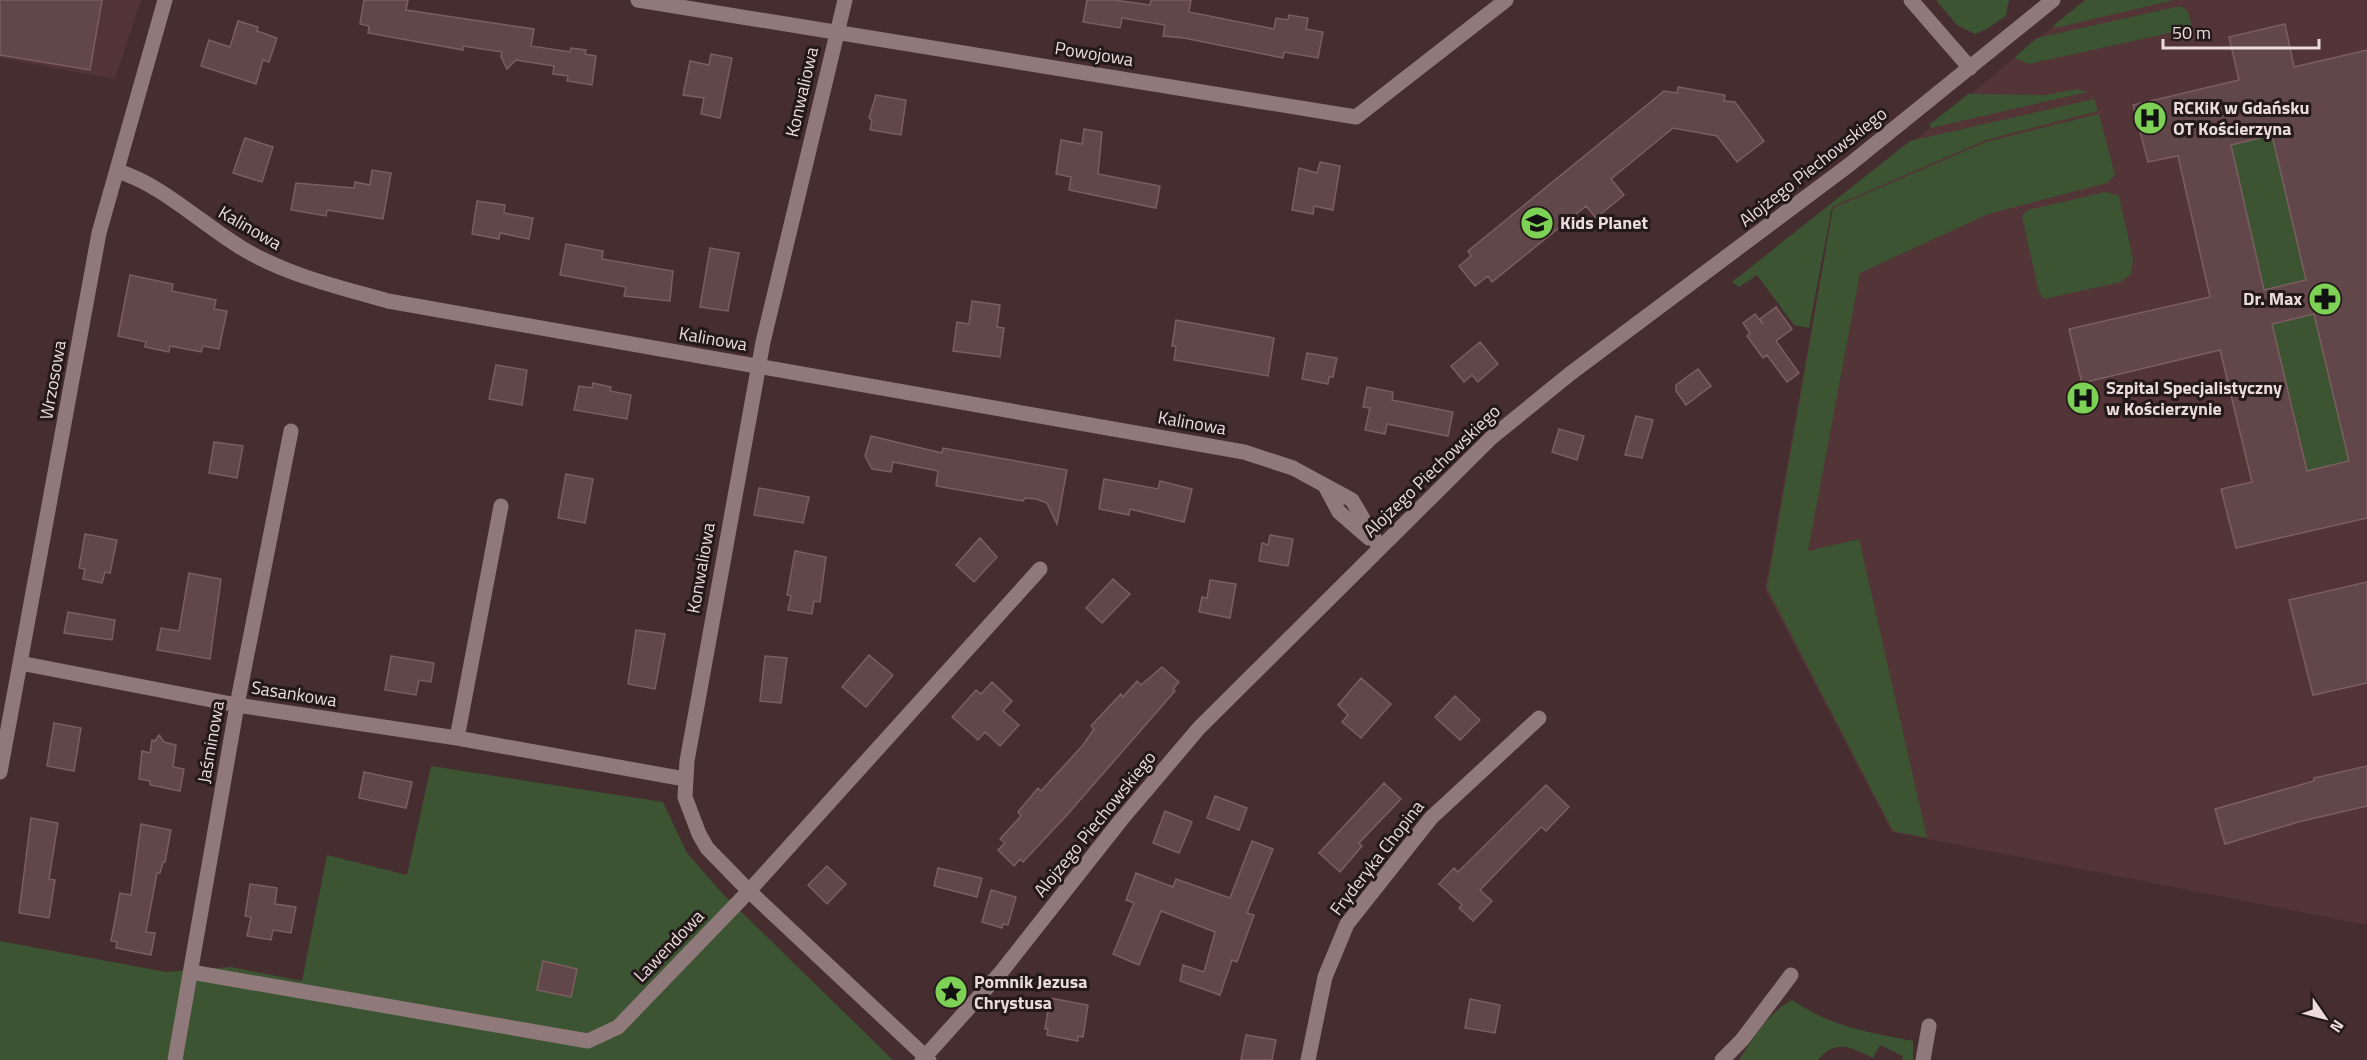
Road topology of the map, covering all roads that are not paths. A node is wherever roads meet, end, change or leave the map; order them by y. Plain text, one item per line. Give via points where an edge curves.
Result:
1 (165, 0) edge
2 (638, 0) edge
3 (845, 0) edge
4 (1506, 0) edge
5 (1911, 0) edge
6 (2053, 0) edge
7 (837, 31) junction
8 (1970, 68) junction
9 (117, 171) junction
10 (758, 367) junction
11 (291, 431) dead end
12 (501, 506) dead end
13 (1380, 548) junction
14 (1040, 569) dead end
15 (20, 663) junction
16 (237, 705) junction
17 (1539, 718) dead end
18 (457, 738) junction
19 (0, 772) edge
20 (685, 779) junction
21 (749, 891) junction
22 (192, 972) junction
23 (1791, 975) dead end
24 (1929, 1026) dead end
25 (925, 1059) edge
26 (175, 1060) edge
27 (1308, 1060) edge
28 (1722, 1060) edge
29 (1923, 1060) edge

1 - 9 street, Wrzosowa
2 - 7 street, Powojowa
3 - 7 street, Konwaliowa
4 - 7 street, Powojowa via 1356,117
5 - 8 street
6 - 8 street, Alojzego Piechowskiego
7 - 10 street, Konwaliowa
8 - 13 street, Alojzego Piechowskiego via 1849,165 1521,412
9 - 10 street, Kalinowa via 149,185 247,251 320,282 434,310
9 - 15 street, Wrzosowa via 98,240
10 - 13 street, Kalinowa via 1244,452 1293,468 1352,500
10 - 20 street, Konwaliowa
11 - 16 street, Jaśminowa
12 - 18 street
13 - 25 street, Alojzego Piechowskiego via 1199,728 1002,971
14 - 21 street, Lawendowa
15 - 16 street, Sasankowa
15 - 19 street, Wrzosowa
16 - 18 street, Sasankowa
16 - 22 street, Jaśminowa
17 - 27 street, Fryderyka Chopina via 1431,819 1347,924 1326,977
18 - 20 street, Sasankowa
20 - 21 street, Konwaliowa via 686,797 707,848
21 - 22 street, Lawendowa via 618,1027 588,1041
21 - 25 street, Konwaliowa
22 - 26 street, Jaśminowa
23 - 28 street
24 - 29 street

